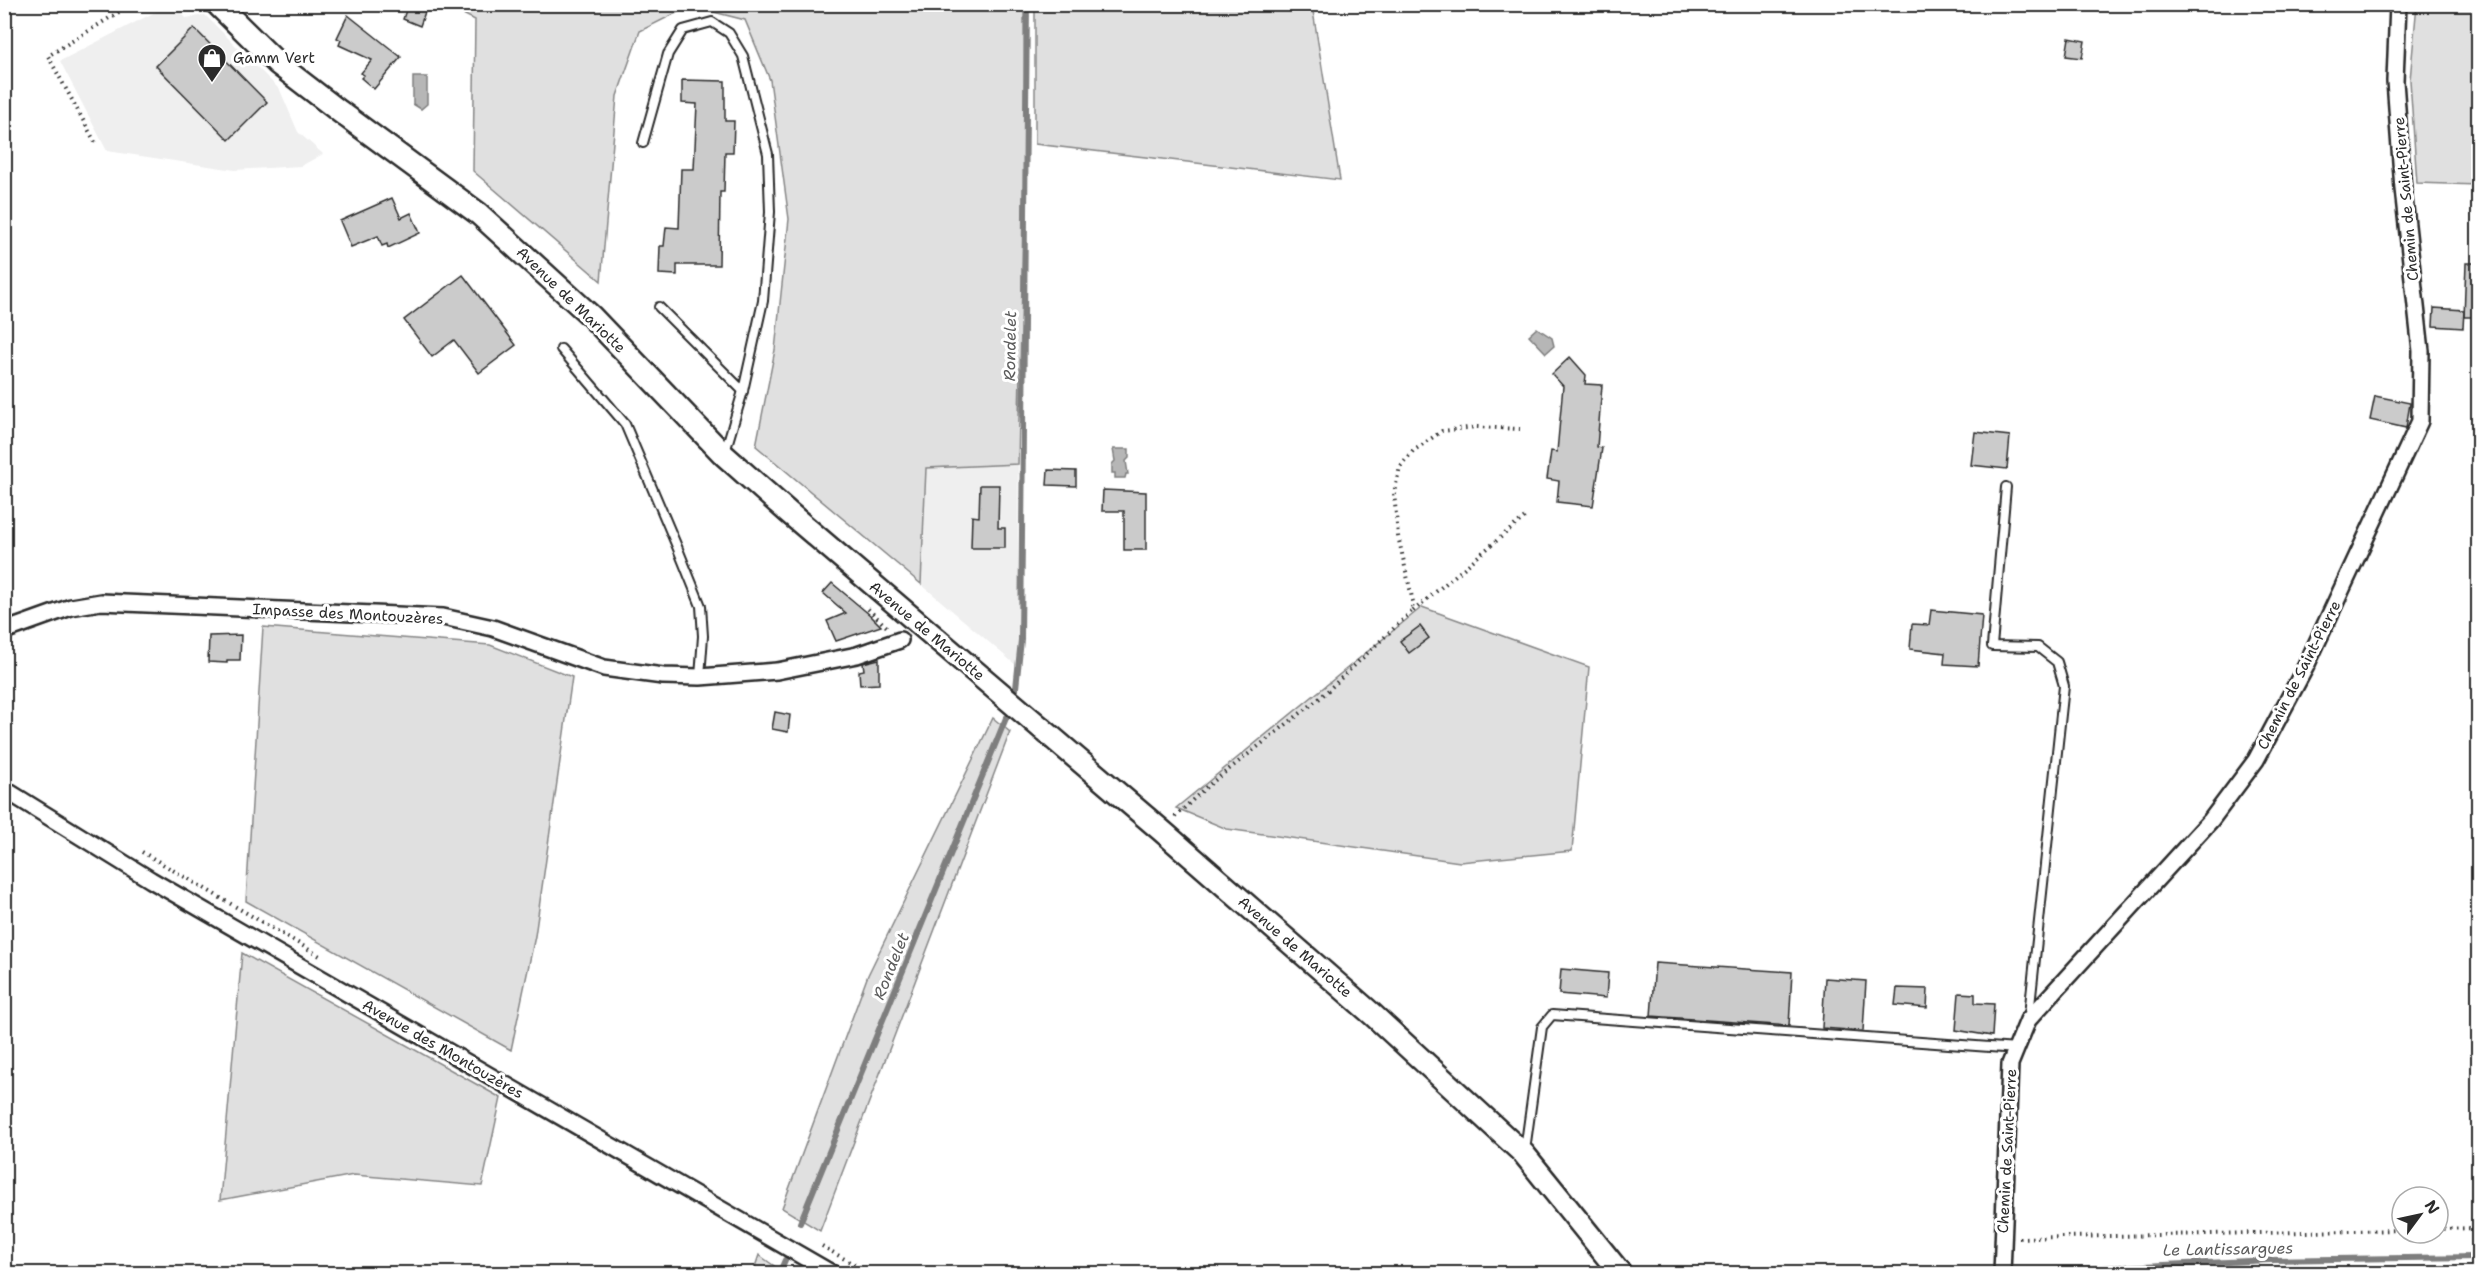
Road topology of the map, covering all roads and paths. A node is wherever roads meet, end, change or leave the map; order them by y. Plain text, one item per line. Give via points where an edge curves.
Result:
1 (132, 4) edge
2 (217, 4) edge
3 (2398, 4) edge
4 (95, 142) dead end
5 (644, 143) dead end
6 (659, 307) dead end
7 (561, 349) dead end
8 (743, 391) junction
9 (1520, 429) dead end
10 (724, 455) junction
11 (2006, 487) dead end
12 (1526, 516) dead end
13 (1412, 611) junction
14 (4, 631) edge
15 (900, 640) dead end
16 (700, 677) junction
17 (4, 789) edge
18 (4, 796) edge
19 (54, 821) junction
20 (1162, 831) junction
21 (137, 849) dead end
22 (321, 956) dead end
23 (2028, 1020) junction
24 (2017, 1049) junction
25 (1524, 1154) junction
26 (2478, 1228) edge
27 (2450, 1229) edge
28 (2390, 1230) edge
29 (821, 1245) dead end
30 (2002, 1245) junction
31 (833, 1274) edge
32 (872, 1274) edge
33 (1621, 1274) edge
34 (2002, 1274) edge

1 - 4 path via 48,56
2 - 10 main road, Avenue de Mariotte via 278,63 479,214 591,316
3 - 23 street, Chemin de Saint-Pierre via 2395,81 2421,351 2420,421 2306,666 2256,760 2211,820
5 - 8 lane via 668,54 683,30 712,22 729,33 743,56 768,154 770,212 763,300
6 - 8 lane
7 - 16 lane via 625,424 678,549 701,606
8 - 10 lane
9 - 13 path via 1476,427 1443,431 1413,451 1400,467 1394,493
10 - 20 main road, Avenue de Mariotte
11 - 23 lane via 1992,646 2038,647 2057,662 2064,686
12 - 13 path
13 - 20 path via 1320,698 1205,788
14 - 16 street, Impasse des Montouzères via 71,606 101,602 442,617 493,628 604,668
15 - 16 street, Impasse des Montouzères via 857,655 777,671
17 - 19 street, Avenue des Montouzères
18 - 19 street, Avenue des Montouzères
19 - 31 street, Avenue des Montouzères
20 - 25 main road, Avenue de Mariotte via 1372,1014
21 - 22 path
23 - 24 street, Chemin de Saint-Pierre
24 - 25 lane via 1552,1015 1542,1027
24 - 30 street, Chemin de Saint-Pierre via 2010,1064
25 - 33 main road, Avenue de Mariotte
26 - 27 path
28 - 30 path
29 - 32 path
30 - 34 street, Chemin de Saint-Pierre

